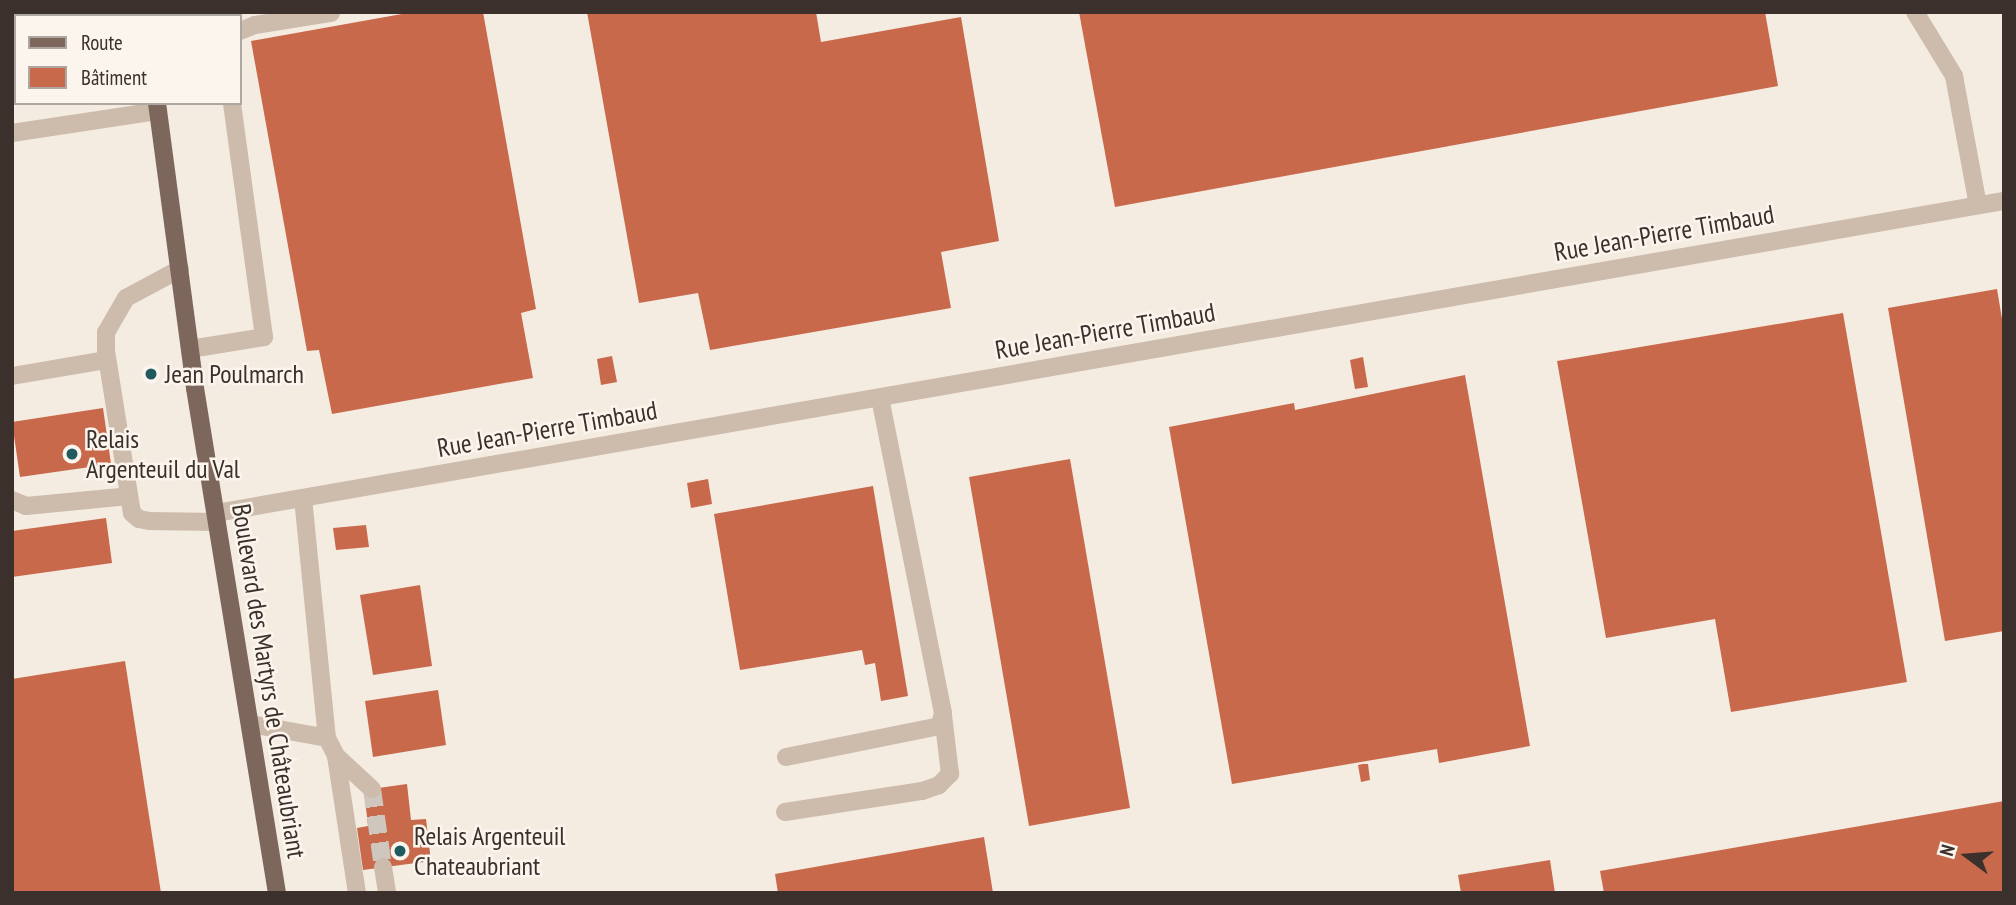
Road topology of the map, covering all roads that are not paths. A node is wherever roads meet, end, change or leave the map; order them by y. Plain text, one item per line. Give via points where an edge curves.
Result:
1 (1915, 12) edge
2 (331, 13) edge
3 (242, 30) edge
4 (232, 105) edge
5 (157, 107) edge
6 (12, 133) edge
7 (2004, 201) edge
8 (1978, 205) junction
9 (180, 269) junction
10 (190, 349) junction
11 (107, 360) junction
12 (12, 376) edge
13 (880, 397) junction
14 (129, 496) junction
15 (303, 498) junction
16 (12, 500) edge
17 (216, 518) junction
18 (943, 713) junction
19 (250, 724) junction
20 (327, 738) junction
21 (337, 756) junction
22 (786, 757) dead end
23 (372, 789) tunnel mouth
24 (785, 813) dead end
25 (383, 867) tunnel mouth
26 (277, 893) edge
27 (357, 893) edge
28 (387, 893) edge

1 - 8 street via 1954,76
2 - 3 street
4 - 10 street via 264,337
5 - 6 street
5 - 9 main road, Boulevard des Martyrs de Châteaubriant
7 - 8 street, Rue Jean-Pierre Timbaud
8 - 13 street, Rue Jean-Pierre Timbaud
9 - 10 main road, Boulevard des Martyrs de Châteaubriant
9 - 11 street via 126,298 106,332
10 - 17 main road, Boulevard des Martyrs de Châteaubriant
11 - 12 street
11 - 14 street
13 - 15 street, Rue Jean-Pierre Timbaud
13 - 18 street
14 - 16 street via 26,506
14 - 17 street, Rue Jean-Pierre Timbaud via 132,513 139,519
15 - 17 street, Rue Jean-Pierre Timbaud
15 - 20 street
17 - 19 main road, Boulevard des Martyrs de Châteaubriant
18 - 22 street via 940,726
18 - 24 street via 950,774 939,785
19 - 20 street
19 - 26 main road, Boulevard des Martyrs de Châteaubriant
20 - 21 street
21 - 23 street
21 - 27 street
25 - 28 street

